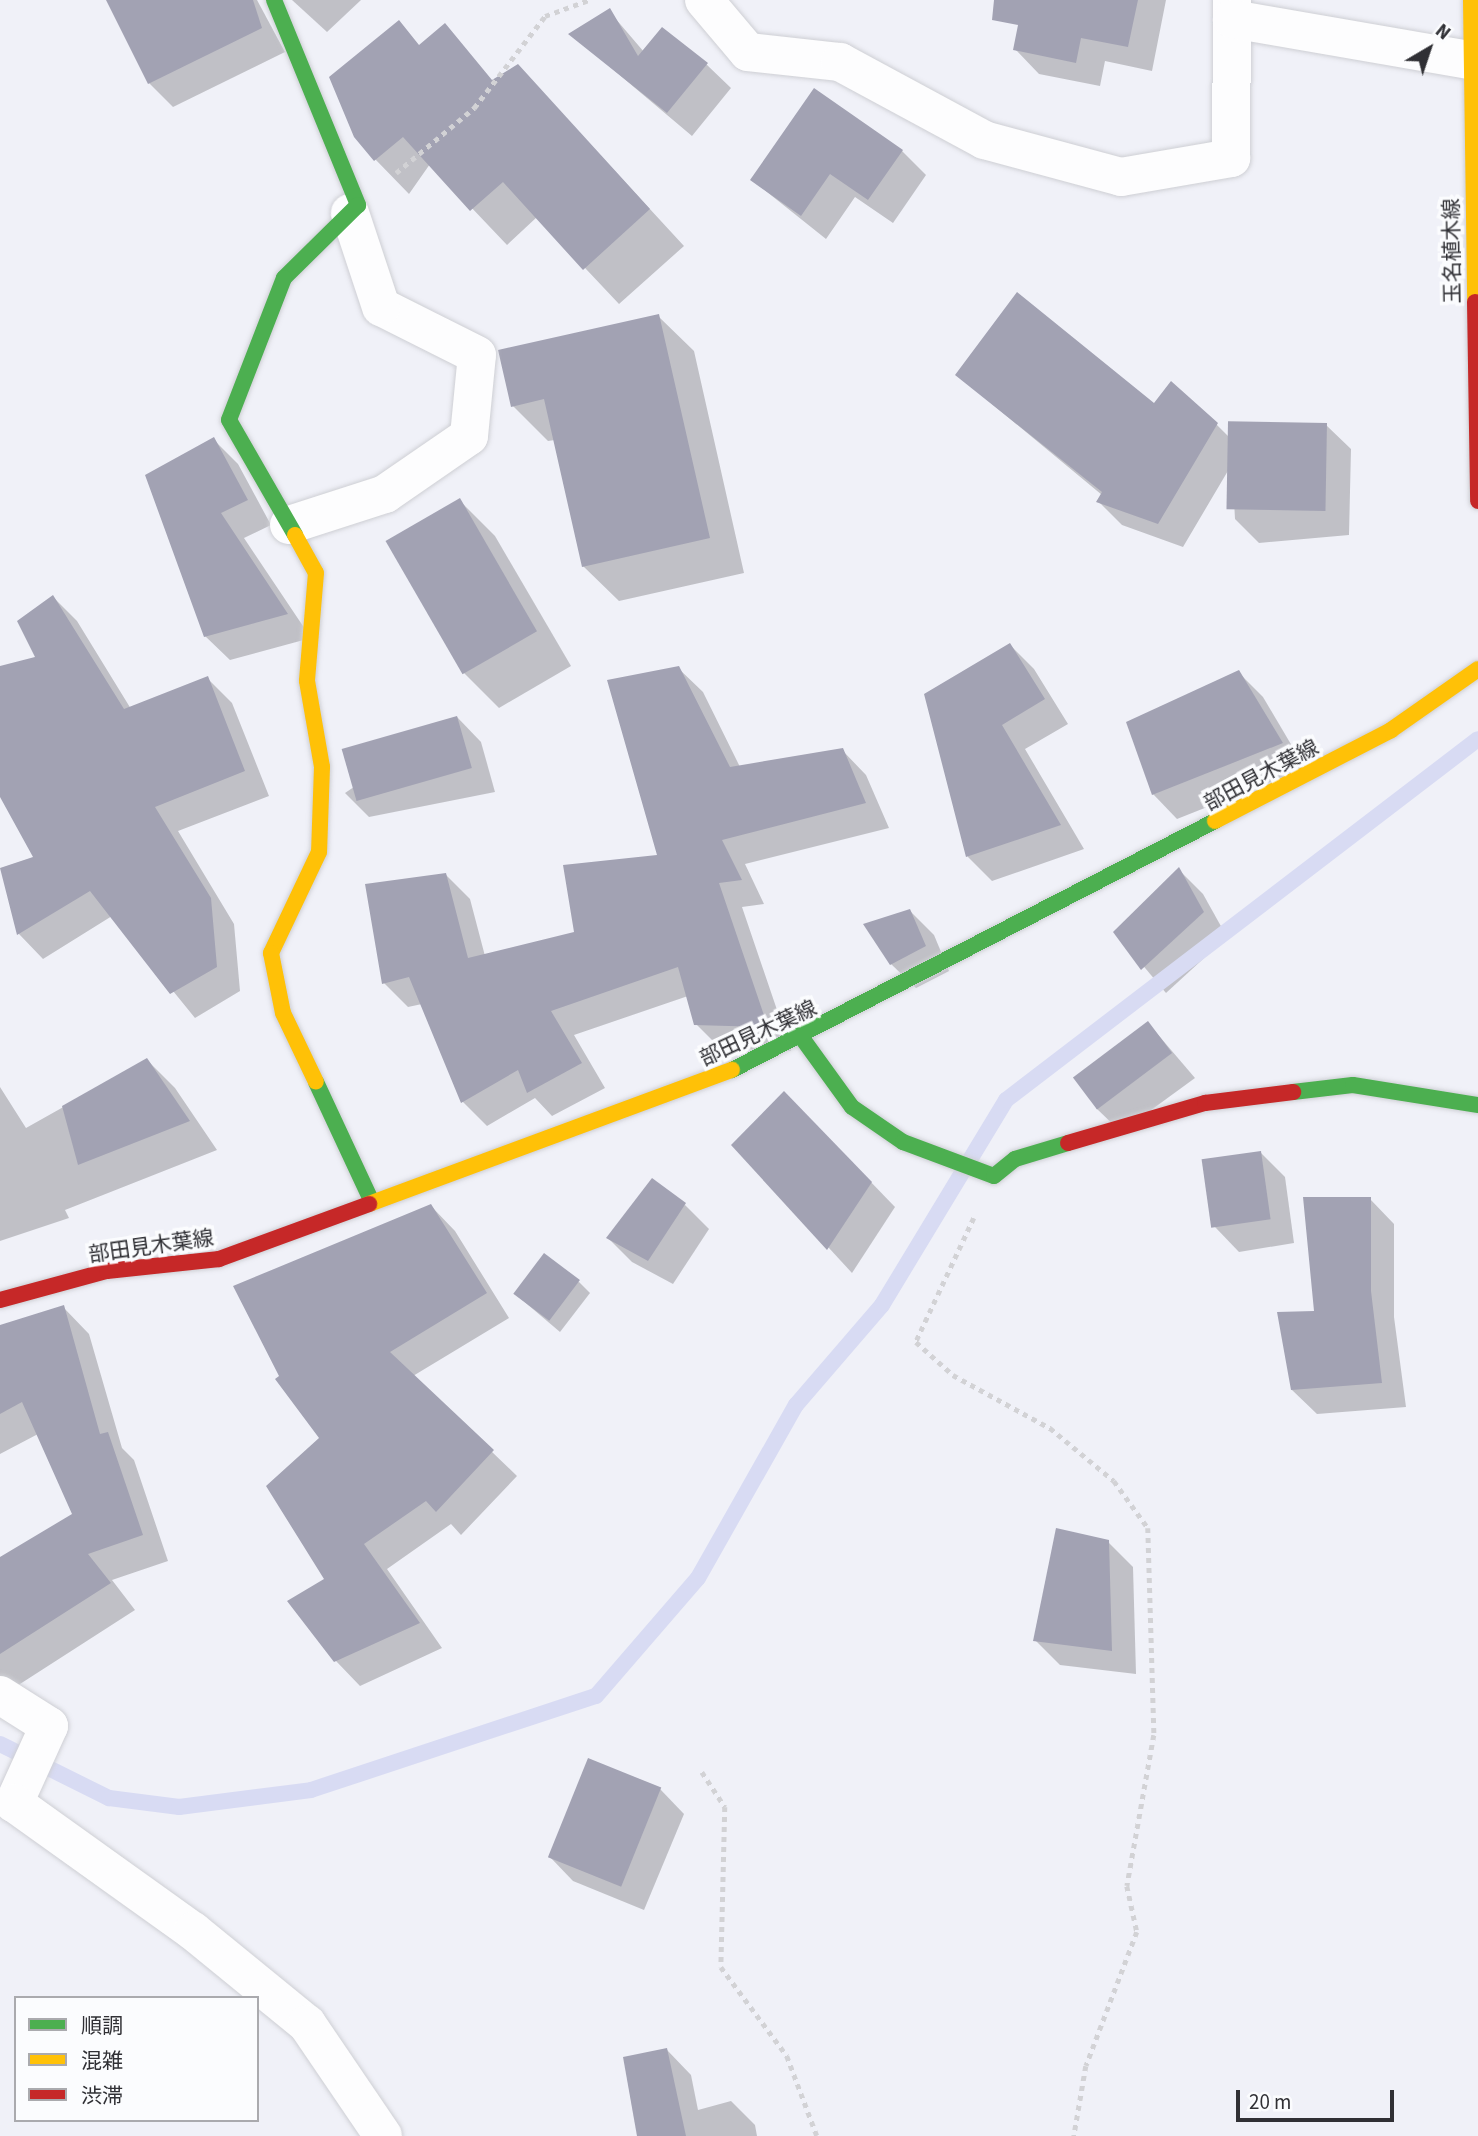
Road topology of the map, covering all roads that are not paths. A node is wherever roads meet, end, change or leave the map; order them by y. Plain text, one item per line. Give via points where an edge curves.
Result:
1 (274, 0) edge
2 (704, 0) edge
3 (1471, 0) edge
4 (1232, 10) edge
5 (1470, 60) junction
6 (354, 209) junction
7 (1478, 501) edge
8 (289, 525) junction
9 (1478, 669) edge
10 (802, 1038) junction
11 (1478, 1105) edge
12 (372, 1202) junction
13 (0, 1300) edge
14 (0, 1695) edge
15 (383, 2136) edge

1 - 6 main road
2 - 4 street via 748,52 840,62 984,140 1121,177 1231,158
3 - 5 main road, 玉名植木線
4 - 5 street
5 - 7 main road, 玉名植木線
6 - 8 main road via 284,278 229,420
6 - 8 street via 381,307 477,355 469,436 385,494
8 - 12 main road via 316,573 307,681 322,768 319,852 271,953 283,1013
9 - 10 main road, 部田見木葉線 via 1391,730
10 - 11 main road via 852,1107 903,1142 988,1174 1015,1159 1205,1103 1353,1085
10 - 12 main road, 部田見木葉線 via 729,1072
12 - 13 main road, 部田見木葉線 via 219,1259 107,1271
14 - 15 street via 49,1726 14,1803 193,1931 307,2024

